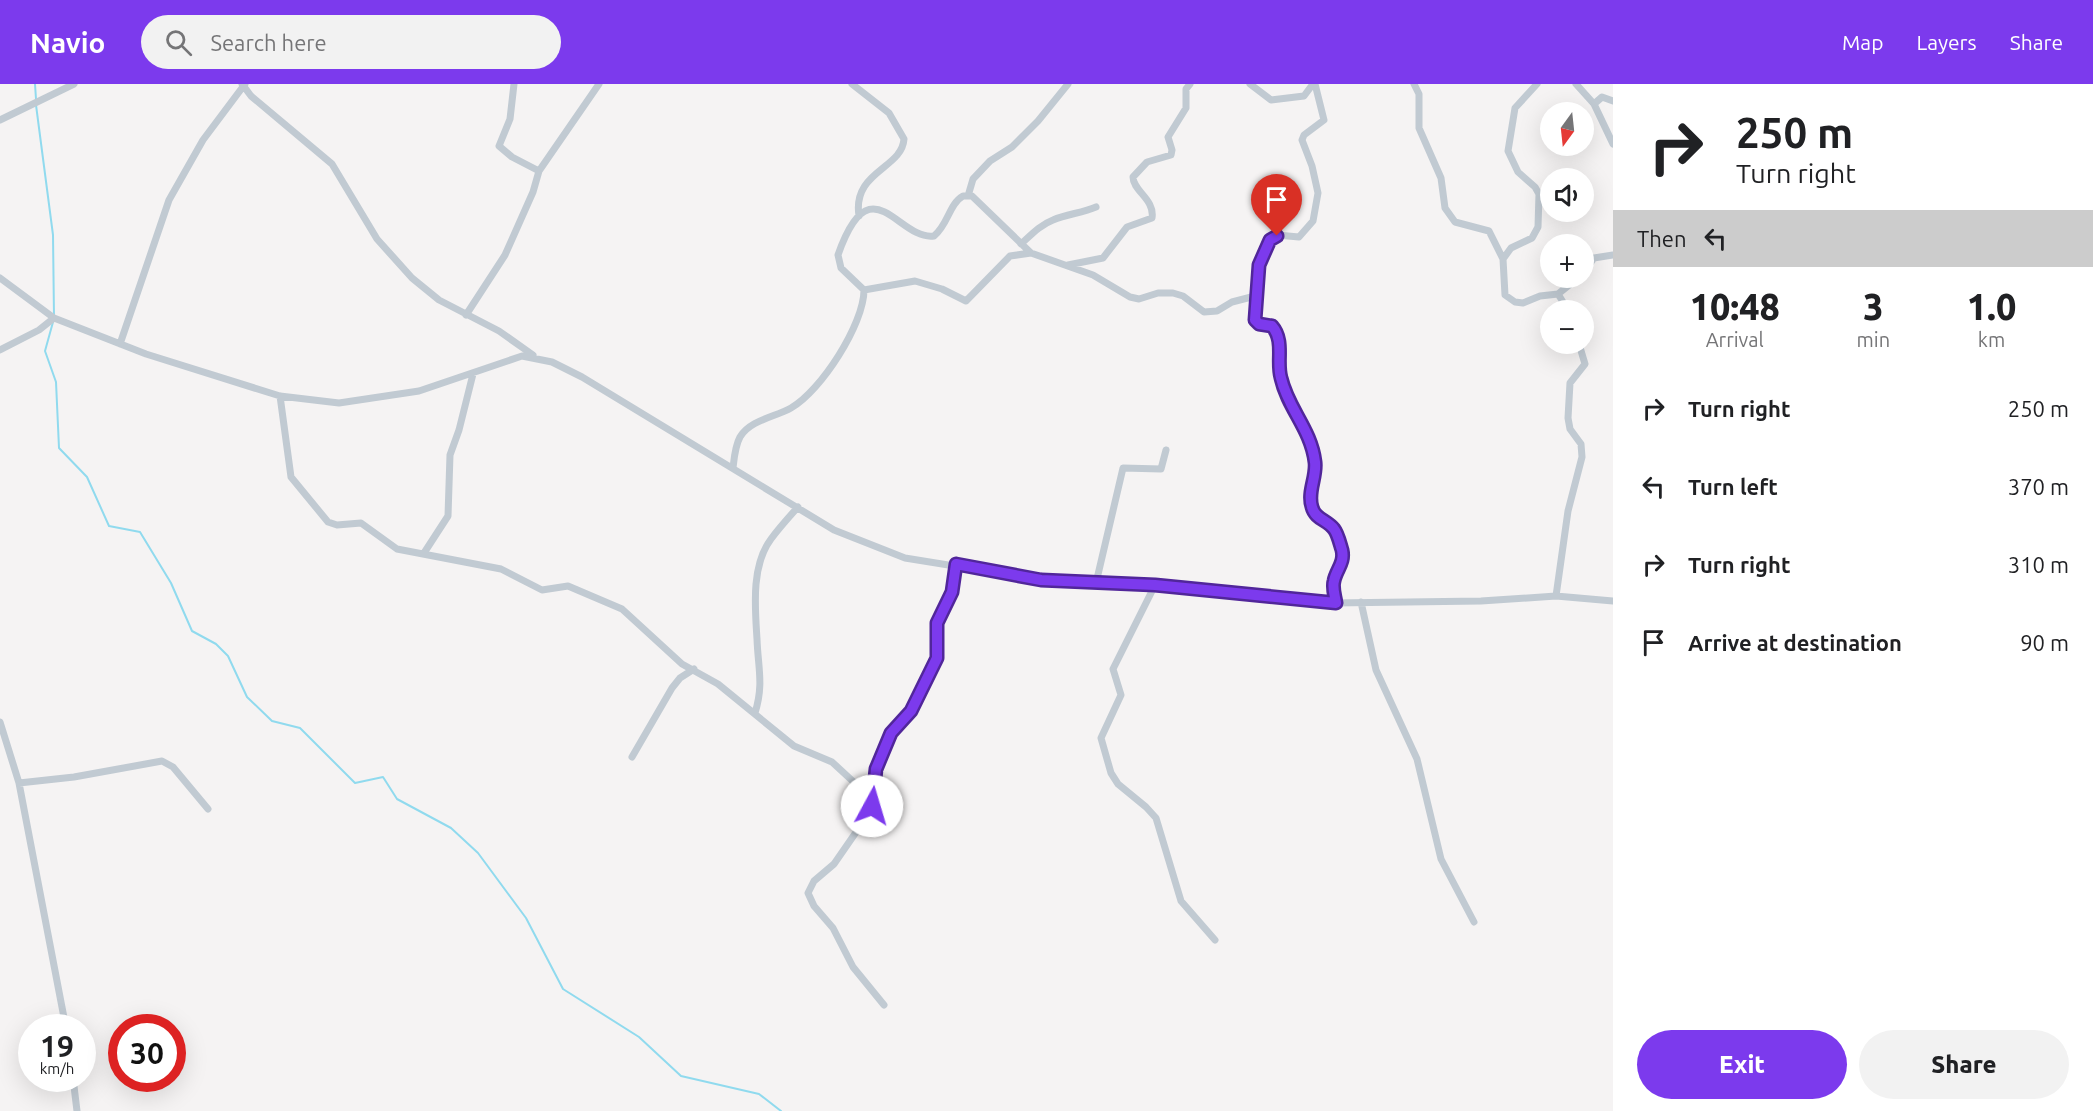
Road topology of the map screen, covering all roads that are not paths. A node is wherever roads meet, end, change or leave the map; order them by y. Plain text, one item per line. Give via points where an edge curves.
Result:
1 (74, 84) edge
2 (514, 84) edge
3 (599, 84) edge
4 (852, 84) edge
5 (1190, 84) edge
6 (1250, 84) edge
7 (1314, 84) edge
8 (1414, 84) edge
9 (1537, 84) edge
10 (1576, 84) edge
11 (243, 85) edge
12 (1064, 86) edge
13 (1613, 101) edge
14 (1592, 102) edge
15 (1594, 104) joint
16 (0, 120) edge
17 (1613, 144) edge
18 (539, 171) junction
19 (968, 196) junction
20 (1096, 207) dead end
21 (859, 216) junction
22 (1021, 244) junction
23 (1031, 253) junction
24 (1613, 255) edge
25 (1594, 258) edge
26 (1503, 259) junction
27 (1066, 266) junction
28 (0, 278) edge
29 (1566, 288) edge
30 (864, 290) junction
31 (1558, 294) junction
32 (1259, 295) junction
33 (1562, 300) edge
34 (466, 315) junction
35 (54, 318) junction
36 (120, 344) junction
37 (0, 350) edge
38 (1582, 354) edge
39 (535, 357) junction
40 (473, 374) junction
41 (280, 396) junction
42 (1166, 450) dead end
43 (733, 468) junction
44 (798, 507) junction
45 (424, 553) junction
46 (956, 564) junction
47 (1096, 583) junction
48 (1155, 585) junction
49 (1556, 596) junction
50 (1613, 601) edge
51 (1361, 602) junction
52 (1336, 603) junction
53 (693, 669) junction
54 (755, 713) junction
55 (0, 722) edge
56 (632, 757) dead end
57 (873, 781) junction
58 (19, 783) junction
59 (207, 809) dead end
60 (1474, 922) dead end
61 (1215, 940) dead end
62 (884, 1005) dead end
63 (63, 1014) edge
64 (75, 1092) edge
65 (78, 1111) edge

1 - 16 street
2 - 18 street via 510,119 499,146 512,158
3 - 18 street
4 - 21 street via 889,112 904,139 900,152 861,191 856,200
5 - 27 street via 1186,88 1186,108 1168,137 1171,155 1147,162 1133,177 1149,202 1152,218 1127,227 1103,258
6 - 7 street via 1273,100 1304,96
7 - 32 street via 1324,120 1302,140 1318,193 1313,221 1299,237 1277,236 1270,240 1257,271
8 - 26 street via 1419,94 1419,128 1441,178 1445,208 1455,222 1489,231
9 - 26 street via 1515,108 1508,151 1518,172 1539,194 1538,227 1532,238 1511,248
10 - 14 street
11 - 34 street via 257,102 332,164 377,239 412,278 432,296
11 - 36 street via 203,140 169,200
12 - 19 street via 1038,122 973,179
13 - 15 street via 1602,97
15 - 17 street
18 - 34 street via 505,255
19 - 21 street via 954,203 948,220 934,236 924,236 878,210 868,210
19 - 22 street
20 - 22 street via 1054,219
21 - 30 street via 838,261
22 - 23 street
23 - 27 street
23 - 30 street via 1010,256 966,301 915,281
24 - 25 street
26 - 31 street via 1507,298 1518,303
27 - 32 street via 1130,297 1173,293 1208,312
28 - 35 street
29 - 31 street
30 - 43 street via 834,365 794,406 744,432 737,444
31 - 33 street
32 - 52 street via 1255,320 1272,326 1276,333 1284,392 1306,428 1315,461 1312,508 1334,529 1342,551 1342,563 1333,585
34 - 39 street via 499,331
35 - 36 street
35 - 37 street
36 - 41 street
38 - 49 street via 1585,364 1571,380 1568,418 1570,429 1581,444 1582,457 1566,521
39 - 40 street via 511,358
39 - 43 street via 582,377
40 - 41 street via 419,391 339,403
40 - 45 street via 450,455 448,516
41 - 45 street via 291,477 321,515 337,525 361,523 397,549
42 - 47 street via 1161,469 1126,466 1121,470
43 - 44 street
44 - 46 street via 841,534 887,552
44 - 54 street via 770,539 759,564 757,639 761,686
45 - 53 street via 501,569 542,590 568,586 617,606 682,664
46 - 47 street via 1041,580
46 - 57 street via 952,592 937,623 937,658 911,711 891,733
47 - 48 street
48 - 52 street
48 - 61 street via 1113,669 1121,695 1101,745 1118,784 1156,818 1181,901
49 - 50 street
49 - 51 street
51 - 52 street
51 - 60 street via 1376,670 1417,759 1441,859
53 - 54 street
53 - 56 street via 672,688
54 - 57 street via 794,746 832,762 858,786
55 - 58 street
57 - 62 street via 872,806 866,818 808,893 833,928 853,968
58 - 59 street via 162,761 173,767
58 - 63 street
64 - 65 street

